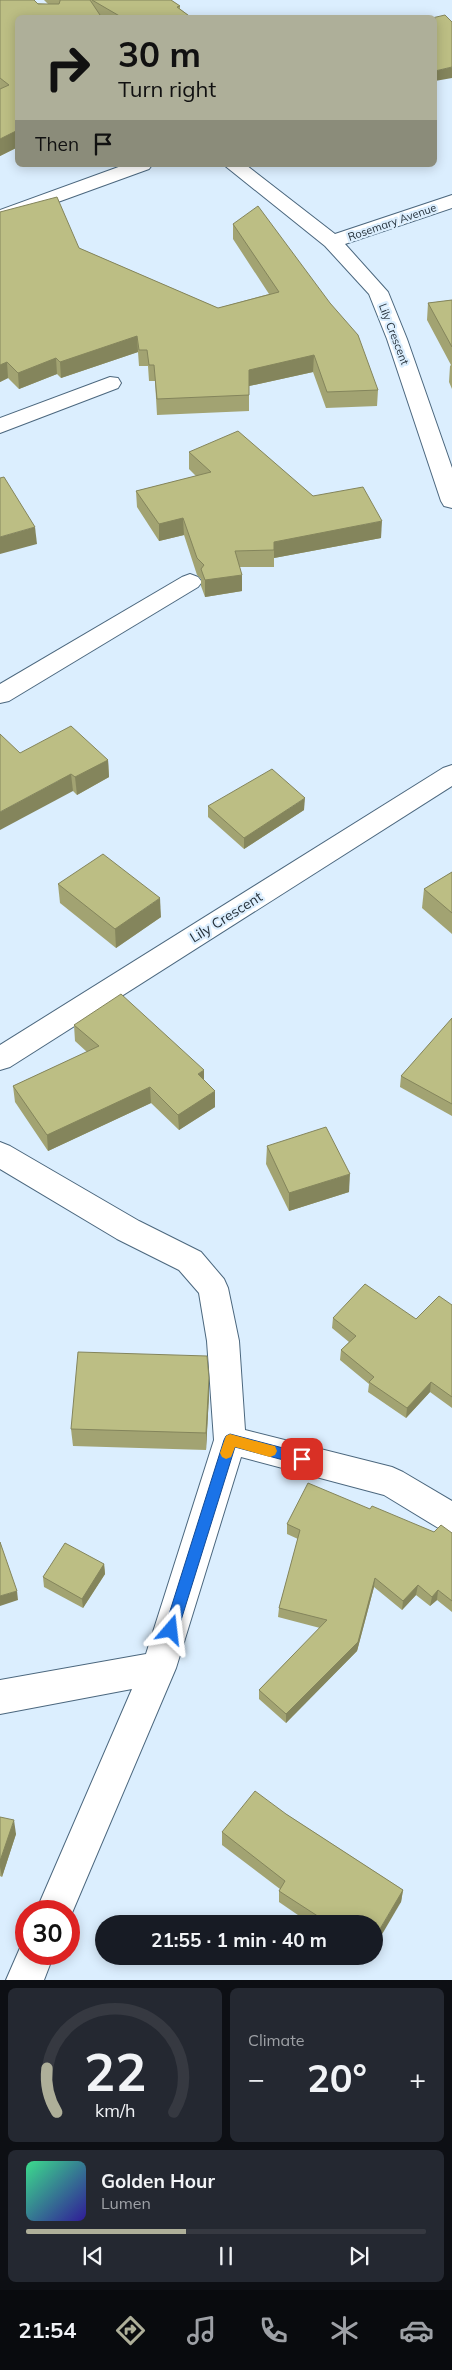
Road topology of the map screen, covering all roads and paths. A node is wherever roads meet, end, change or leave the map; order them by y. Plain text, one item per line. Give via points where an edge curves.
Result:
1 (137, 167) edge
2 (237, 167) edge
3 (452, 201) edge
4 (0, 217) edge
5 (332, 242) junction
6 (110, 383) dead end
7 (0, 426) edge
8 (452, 501) edge
9 (190, 582) dead end
10 (0, 695) edge
11 (452, 774) edge
12 (0, 1059) edge
13 (0, 1154) edge
14 (230, 1440) junction
15 (452, 1518) edge
16 (159, 1668) junction
17 (0, 1697) edge
18 (59, 1900) edge
19 (31, 1965) edge
20 (25, 1980) edge

1 - 4 street
2 - 5 street, Lily Crescent
3 - 5 street, Rosemary Avenue
5 - 8 street, Lily Crescent via 378,292
6 - 7 street
9 - 10 street
11 - 12 street, Lily Crescent
13 - 14 street via 128,1230 190,1261 213,1288 223,1340
14 - 15 street via 392,1482
14 - 16 street
16 - 17 street
16 - 18 street
19 - 20 street

